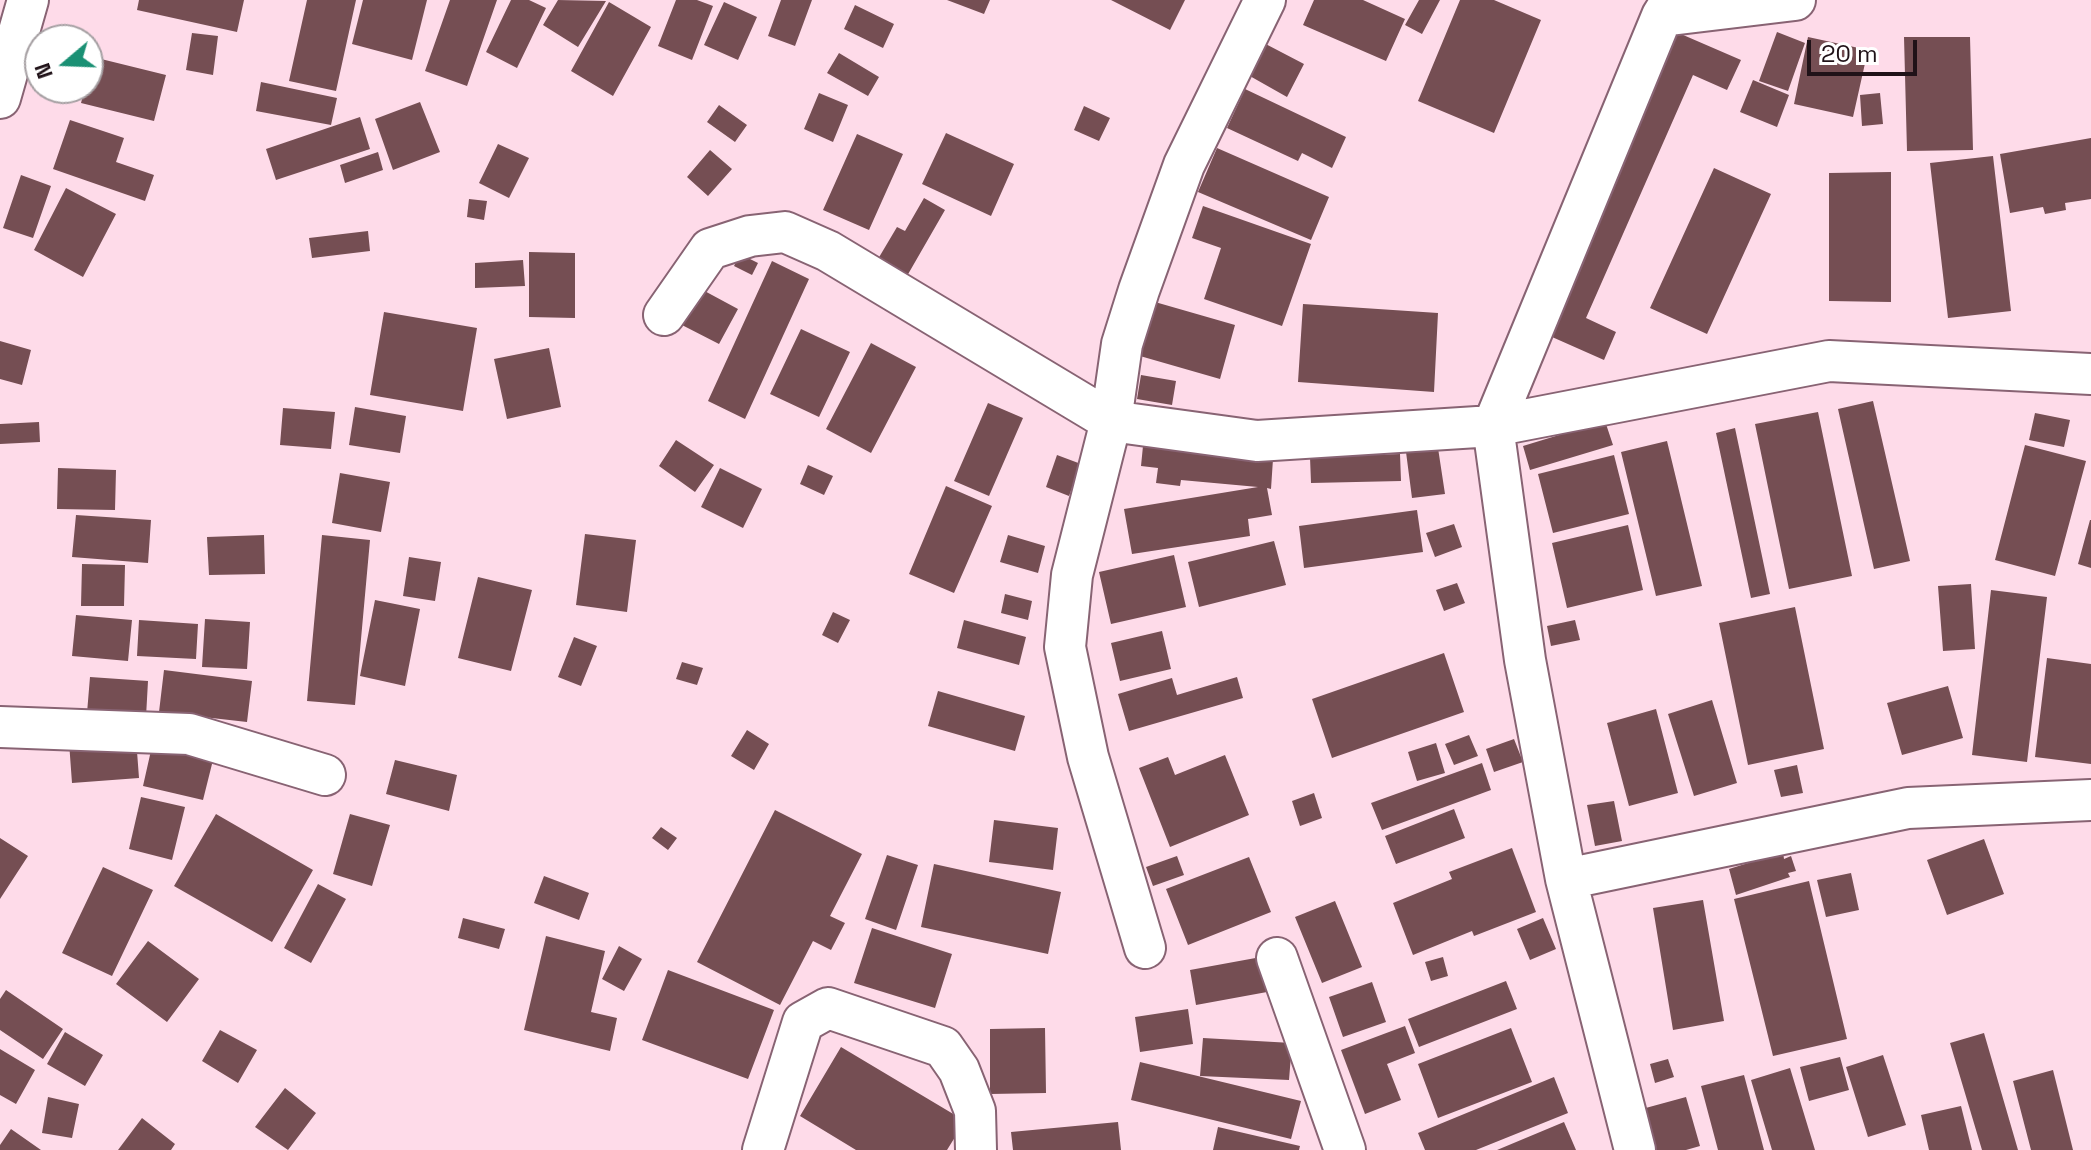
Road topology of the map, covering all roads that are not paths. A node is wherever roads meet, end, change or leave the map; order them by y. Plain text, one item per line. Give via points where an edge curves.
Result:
1 (28, 0) edge
2 (1265, 0) edge
3 (1795, 0) edge
4 (1667, 8) edge
5 (0, 98) edge
6 (664, 315) dead end
7 (2091, 374) edge
8 (1111, 421) junction
9 (1493, 426) junction
10 (0, 727) edge
11 (325, 775) dead end
12 (2091, 800) edge
13 (1566, 879) junction
14 (1145, 948) dead end
15 (1277, 958) dead end
16 (763, 1150) edge
17 (976, 1150) edge
18 (1345, 1150) edge
19 (1635, 1150) edge

1 - 5 street
2 - 8 street via 1184,165 1122,344
3 - 4 street
4 - 9 street
6 - 8 street via 710,249 785,232 828,251
7 - 9 street via 1829,361
8 - 9 street via 1257,441
8 - 14 street via 1072,575 1065,647 1088,757
9 - 13 street via 1525,660
10 - 11 street via 189,734
12 - 13 street via 1908,808
13 - 19 street
15 - 18 street
16 - 17 street via 803,1022 828,1008 943,1047 959,1070 975,1111

